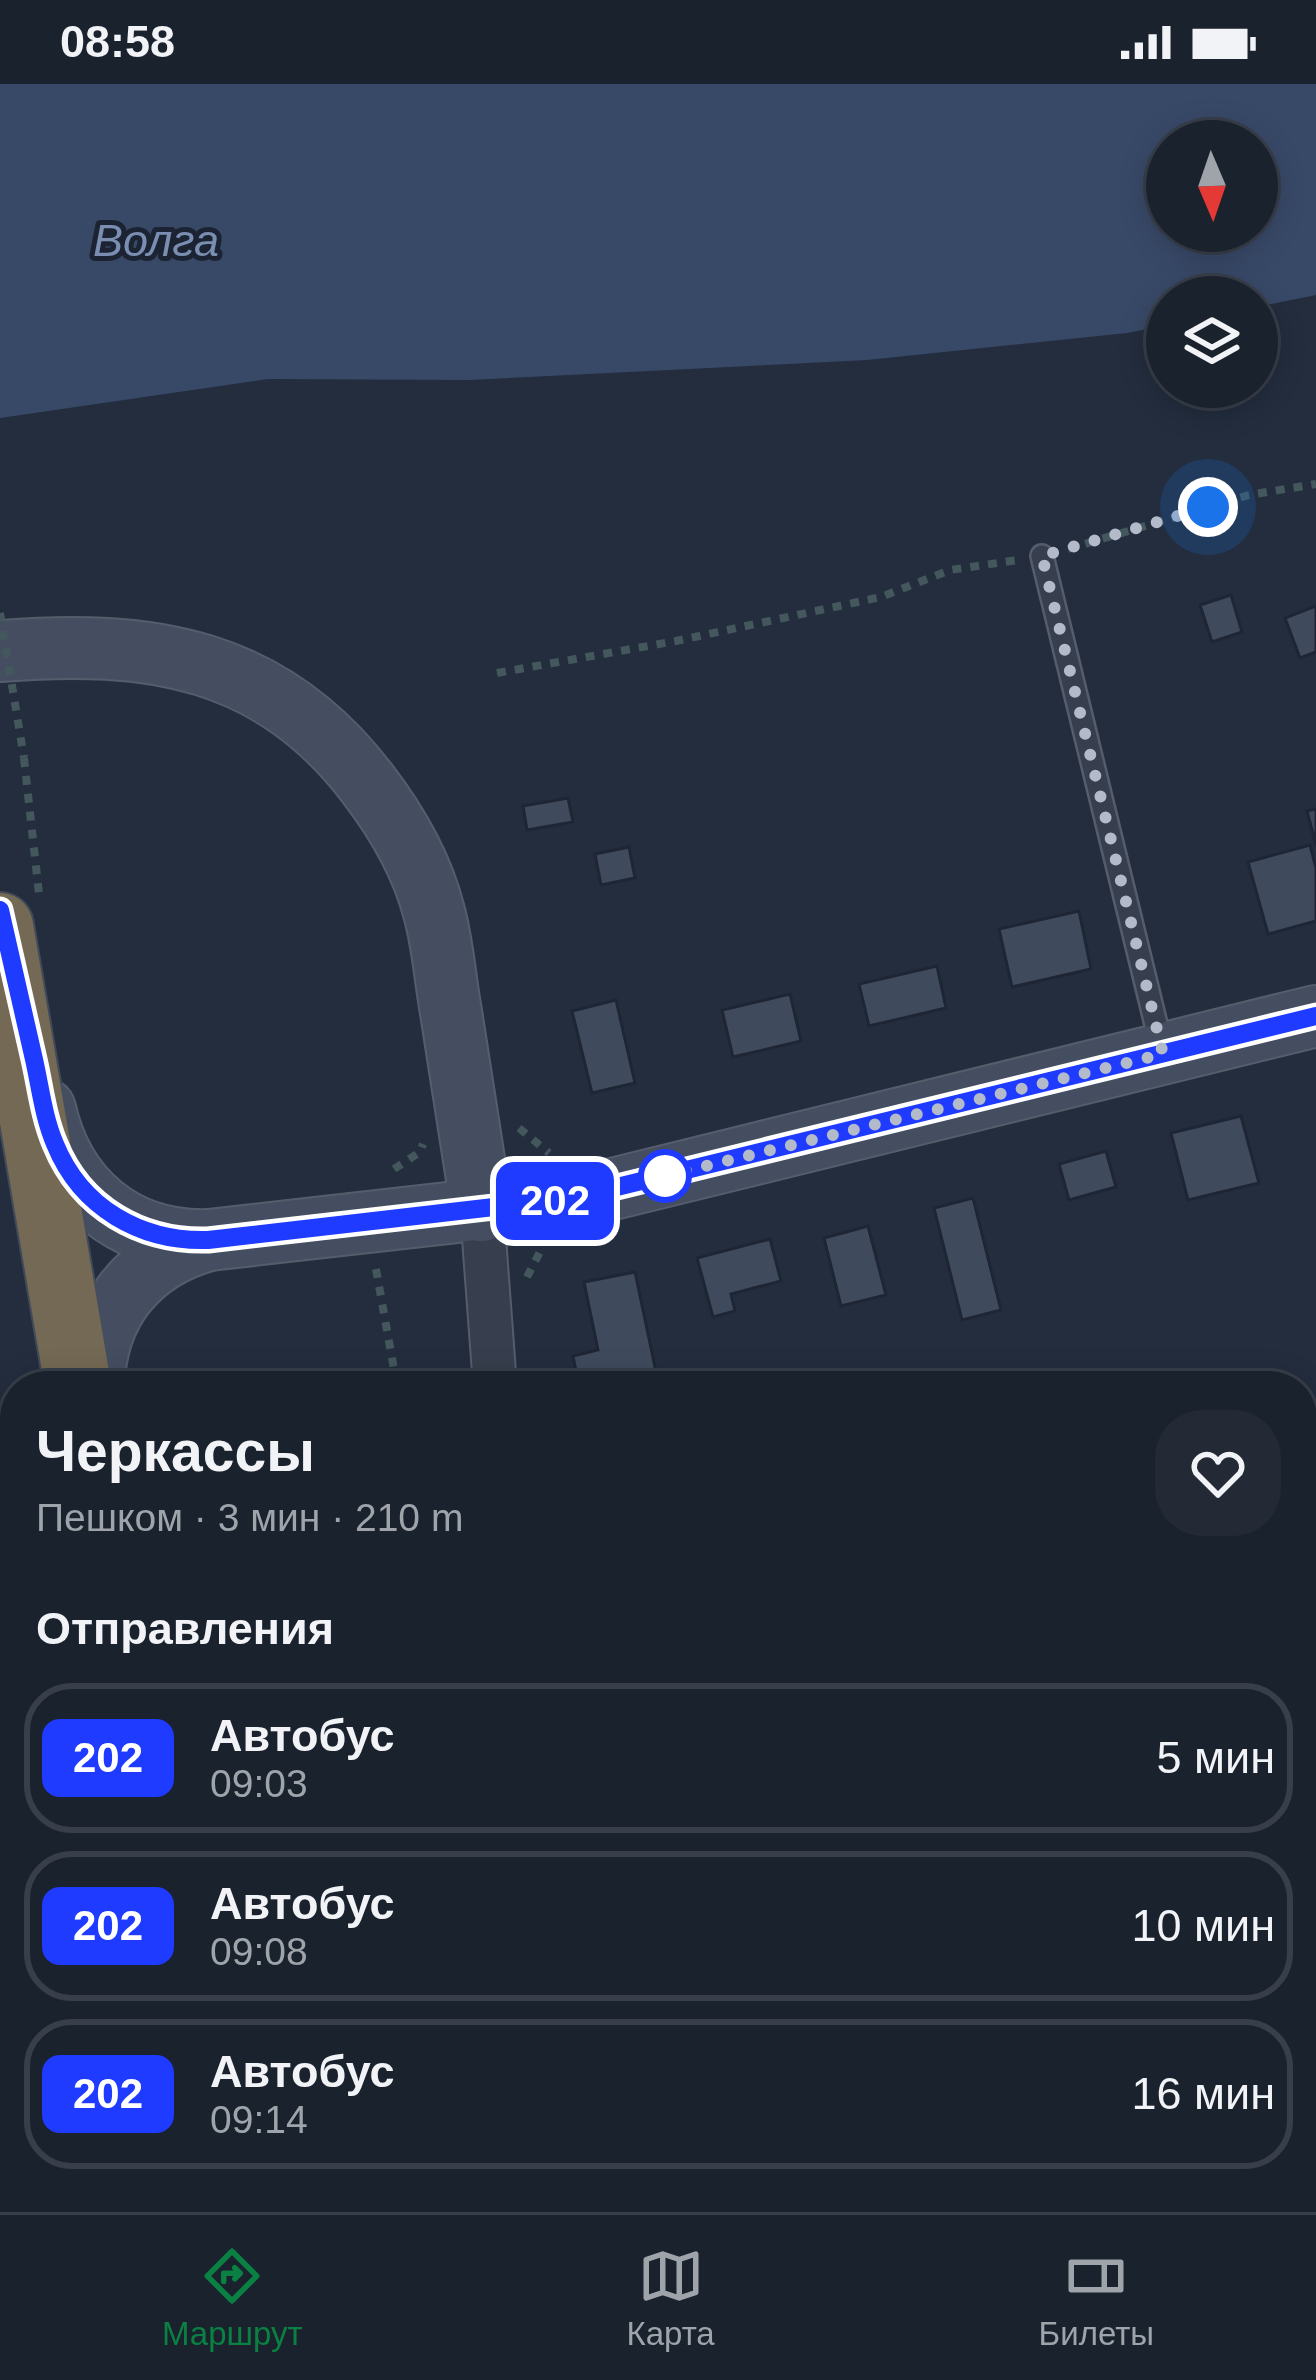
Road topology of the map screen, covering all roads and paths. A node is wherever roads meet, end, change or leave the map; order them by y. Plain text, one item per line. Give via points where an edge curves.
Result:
1 (1316, 484) edge
2 (1042, 556) junction
3 (0, 613) edge
4 (0, 651) edge
5 (497, 673) dead end
6 (14, 918) edge
7 (1316, 1016) edge
8 (1163, 1054) junction
9 (510, 1120) dead end
10 (431, 1129) dead end
11 (560, 1156) dead end
12 (391, 1172) dead end
13 (482, 1210) junction
14 (208, 1240) junction
15 (548, 1242) dead end
16 (374, 1261) dead end
17 (524, 1285) dead end
18 (75, 1371) edge
19 (96, 1371) edge
20 (394, 1371) edge
21 (494, 1371) edge

1 - 2 path via 1249,495
2 - 5 path via 950,570 859,602
2 - 8 lane
3 - 6 path, bridge via 24,758
4 - 13 street via 93,646 178,658 258,687 340,751 404,836 435,915
6 - 14 street via 50,1129 68,1171 122,1221 164,1238
6 - 18 highway
7 - 8 street
8 - 13 street via 572,1198
9 - 11 path
10 - 12 path via 419,1152
13 - 14 street
13 - 21 street
14 - 19 street via 155,1262 124,1292 103,1330
15 - 17 path
16 - 20 path

